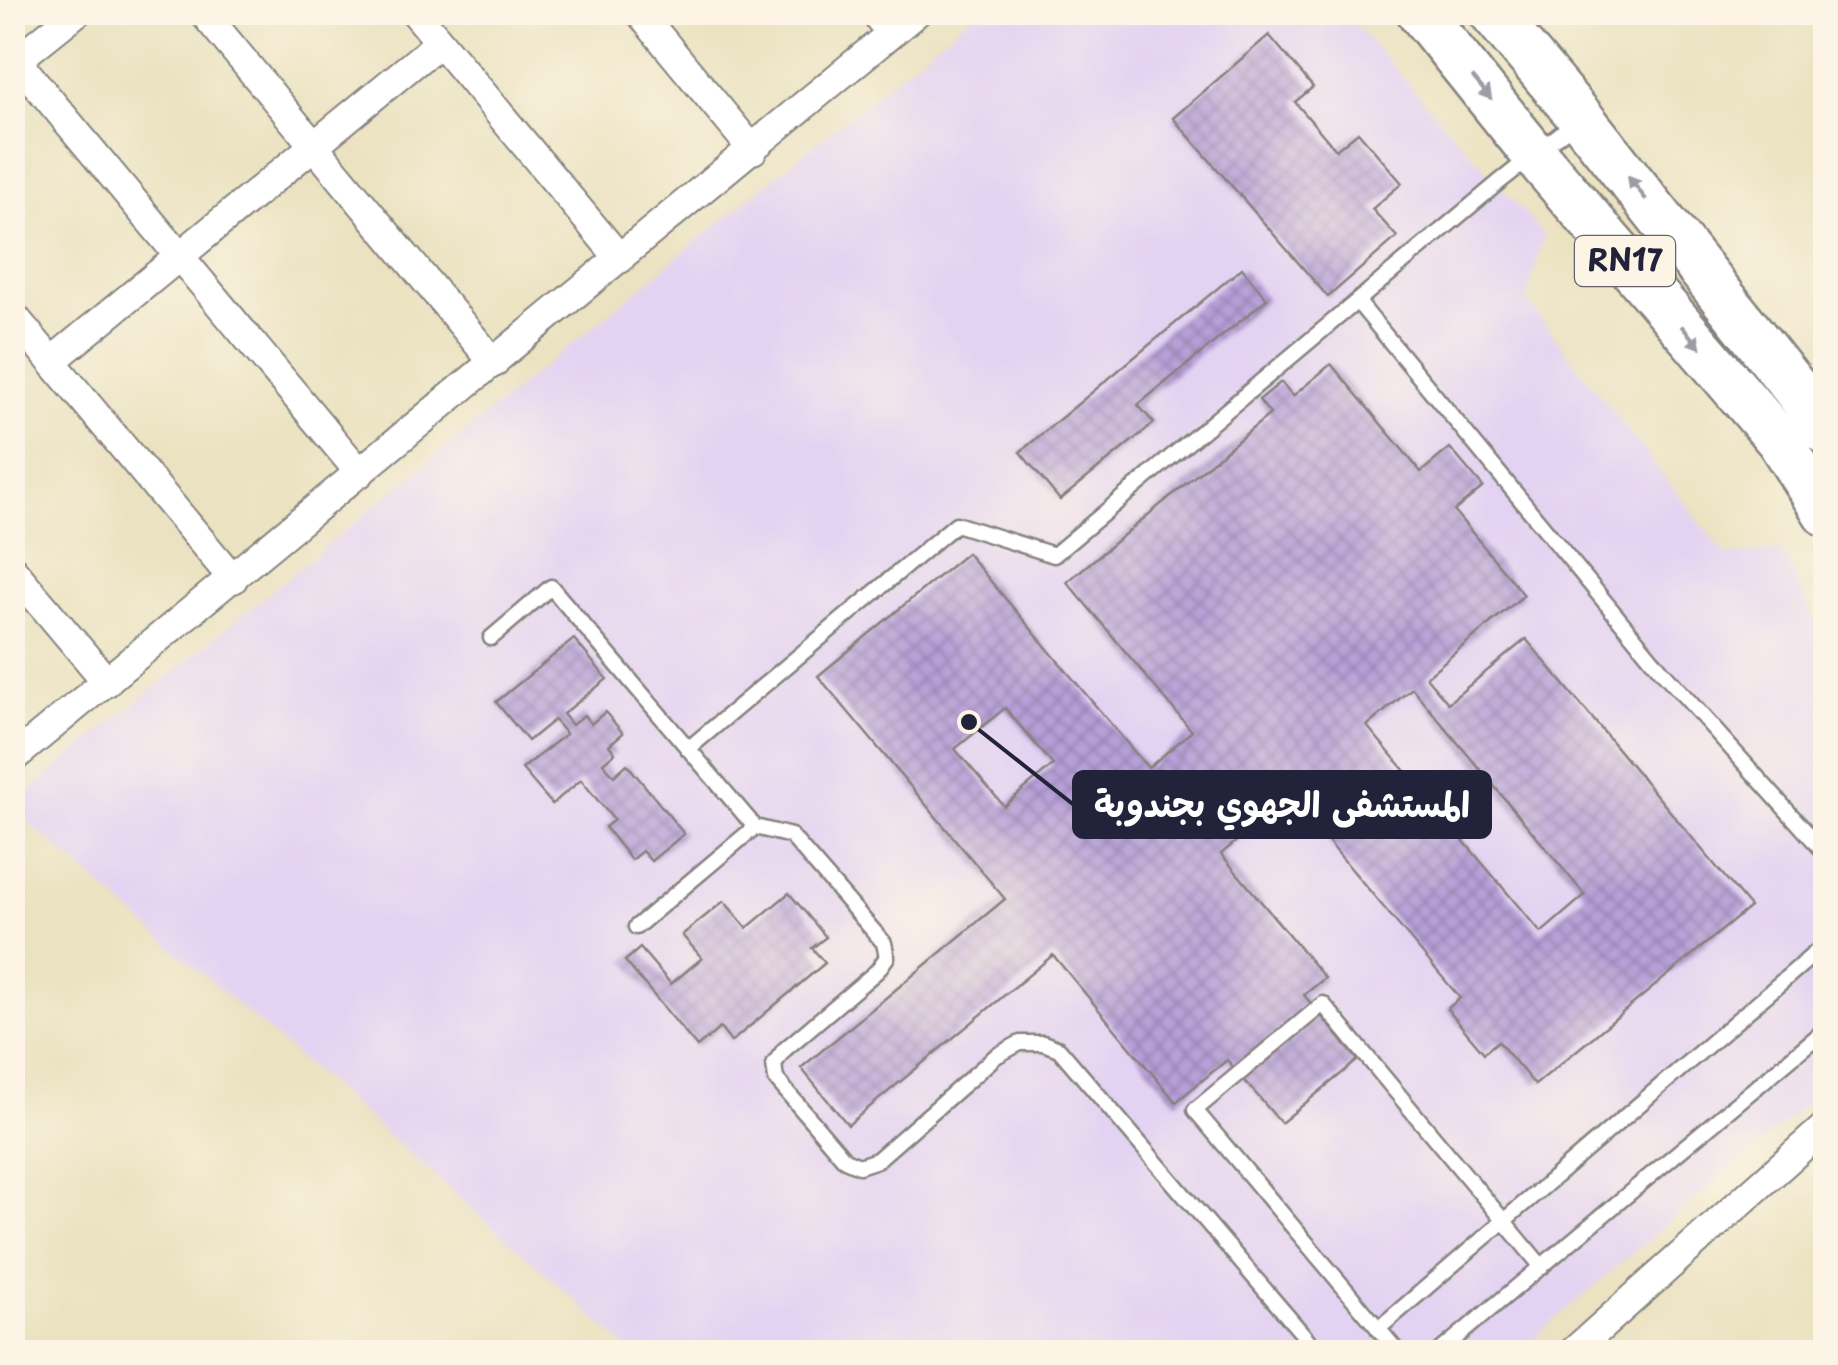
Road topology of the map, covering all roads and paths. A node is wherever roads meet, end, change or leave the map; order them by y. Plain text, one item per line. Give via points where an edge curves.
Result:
1 (76, 12) edge
2 (202, 12) edge
3 (415, 12) edge
4 (639, 12) edge
5 (917, 12) edge
6 (1420, 12) edge
7 (1492, 12) edge
8 (883, 23) edge
9 (440, 42) junction
10 (15, 62) edge
11 (1581, 118) junction
12 (314, 146) junction
13 (753, 150) junction
14 (1534, 154) junction
15 (180, 256) junction
16 (620, 259) junction
17 (1357, 301) junction
18 (12, 314) edge
19 (52, 361) junction
20 (494, 363) junction
21 (1821, 413) edge
22 (360, 473) junction
23 (1826, 513) edge
24 (12, 569) edge
25 (233, 578) junction
26 (491, 638) dead end
27 (107, 682) junction
28 (688, 749) junction
29 (12, 759) edge
30 (755, 828) junction
31 (1826, 854) edge
32 (636, 927) dead end
33 (1826, 940) edge
34 (1826, 1028) edge
35 (1826, 1126) edge
36 (1504, 1220) junction
37 (1542, 1266) junction
38 (1378, 1329) junction
39 (1318, 1352) edge
40 (1398, 1352) edge
41 (1439, 1352) edge
42 (1573, 1352) edge

1 - 10 street
2 - 12 street
3 - 9 street
4 - 13 street
5 - 8 street
6 -> 14 main road, RN17
7 - 11 main road, RN17
8 - 13 street
9 - 12 street
9 - 16 street
10 - 15 street
11 - 14 lane
21 -> 11 main road, RN17
12 - 15 street
12 - 20 street
13 - 16 street
14 - 17 lane
14 -> 23 main road, RN17 via 1779,440
15 - 19 street
15 - 22 street
16 - 20 street
17 - 28 lane via 1054,555 956,524
17 - 31 lane via 1661,670
18 - 19 street
19 - 25 street
20 - 22 street
22 - 25 street
24 - 27 street
25 - 27 street
26 - 28 lane via 551,587
27 - 29 street
28 - 30 lane
30 - 32 lane
30 - 39 lane via 791,836 884,943 886,957 876,971 774,1064 776,1080 845,1160 859,1166 877,1160 996,1056 1020,1042 1043,1042 1059,1049
33 - 36 lane
34 - 37 lane
35 - 42 street
36 - 37 lane
36 - 38 lane
36 - 38 lane via 1323,1004 1195,1110
37 - 41 lane
38 - 40 lane

